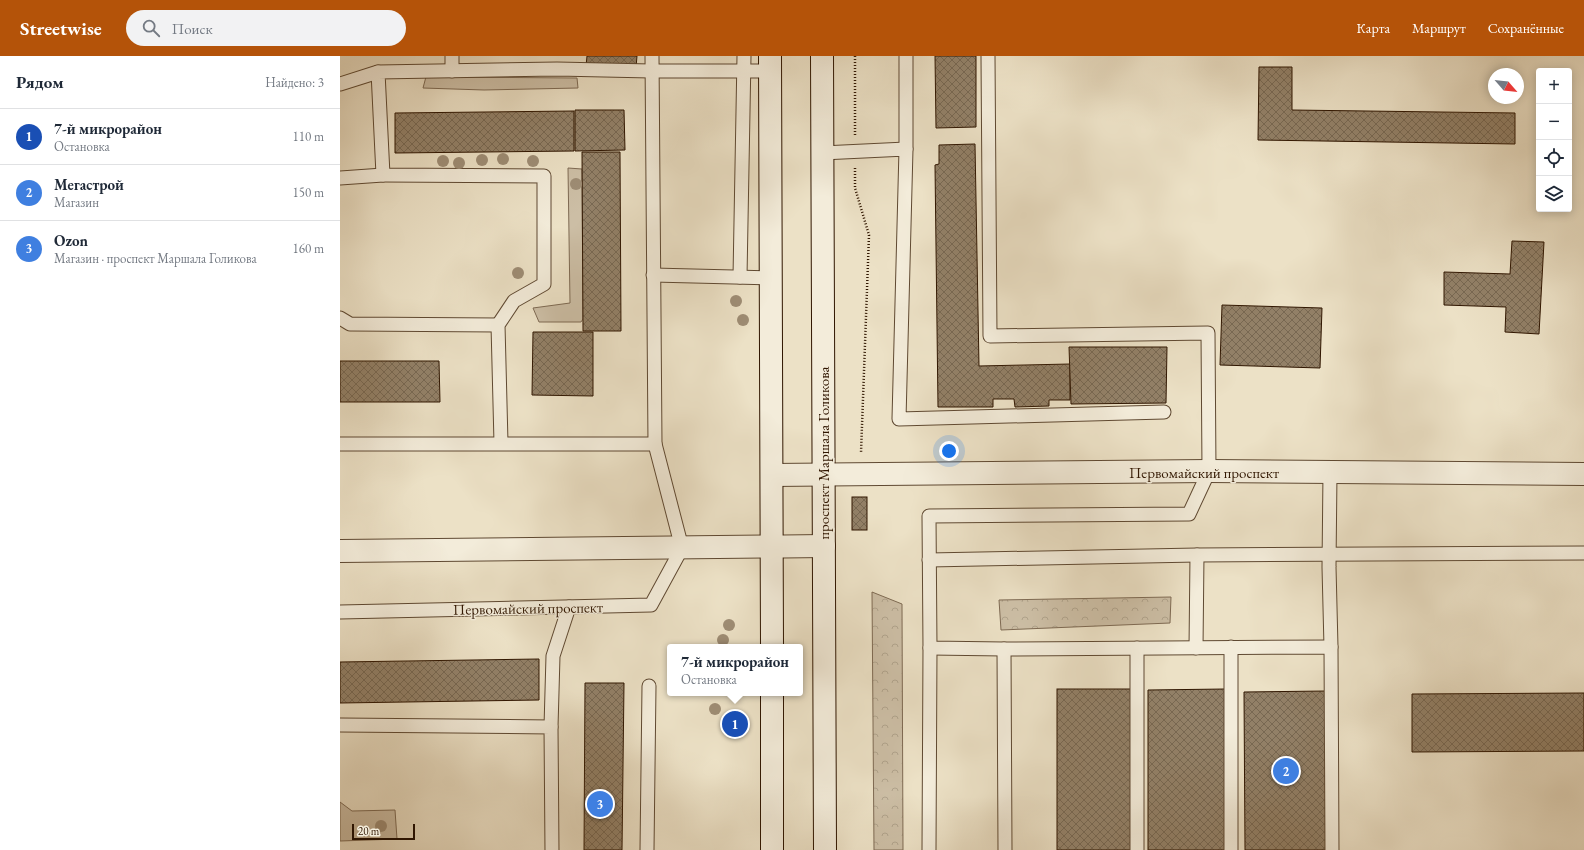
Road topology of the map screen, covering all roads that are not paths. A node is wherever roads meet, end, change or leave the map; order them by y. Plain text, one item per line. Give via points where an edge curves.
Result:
1 (452, 56) edge
2 (652, 56) edge
3 (744, 56) edge
4 (822, 56) edge
5 (906, 56) edge
6 (988, 56) edge
7 (556, 62) edge
8 (770, 64) edge
9 (452, 71) junction
10 (651, 71) junction
11 (744, 71) junction
12 (378, 72) junction
13 (340, 84) edge
14 (906, 149) junction
15 (822, 153) junction
16 (383, 175) junction
17 (340, 178) edge
18 (653, 275) junction
19 (740, 277) junction
20 (771, 278) junction
21 (340, 318) edge
22 (498, 325) junction
23 (1164, 412) dead end
24 (501, 443) junction
25 (340, 444) edge
26 (655, 444) junction
27 (1209, 471) junction
28 (1330, 473) junction
29 (1584, 474) edge
30 (772, 475) junction
31 (823, 475) junction
32 (824, 546) junction
33 (772, 547) junction
34 (682, 548) junction
35 (340, 551) edge
36 (1584, 553) edge
37 (1329, 554) junction
38 (1197, 555) junction
39 (929, 560) junction
40 (568, 607) junction
41 (340, 612) edge
42 (772, 644) edge
43 (1331, 647) junction
44 (930, 648) junction
45 (1137, 648) junction
46 (1196, 648) junction
47 (1231, 648) junction
48 (1004, 649) junction
49 (649, 686) dead end
50 (772, 696) edge
51 (340, 724) edge
52 (551, 727) junction
53 (552, 850) edge
54 (647, 850) edge
55 (772, 850) edge
56 (825, 850) edge
57 (929, 850) edge
58 (1005, 850) edge
59 (1137, 850) edge
60 (1231, 850) edge
61 (1332, 850) edge

1 - 9 lane
2 - 10 lane
3 - 11 lane
4 - 15 main road, проспект Маршала Голикова
5 - 14 lane
6 - 27 lane via 990,336 1208,333
7 - 9 lane
7 - 10 lane
8 - 11 lane
8 - 20 main road
9 - 12 lane
10 - 11 lane
10 - 18 lane
11 - 19 lane
12 - 13 lane
12 - 16 lane
14 - 15 lane
14 - 23 lane via 899,419
15 - 31 main road, проспект Маршала Голикова
16 - 17 lane
16 - 22 lane via 544,176 544,284 514,301
18 - 19 lane
18 - 26 lane
19 - 20 lane
20 - 30 main road
21 - 22 lane via 350,324
22 - 24 lane
24 - 25 lane
24 - 26 lane
26 - 34 lane
27 - 28 main road, Первомайский проспект
27 - 31 main road, Первомайский проспект
27 - 39 lane via 1189,514 929,516
28 - 29 main road, Первомайский проспект
28 - 37 lane
30 - 31 main road, Первомайский проспект
30 - 33 main road
31 - 32 main road, проспект Маршала Голикова
32 - 33 main road
32 - 56 main road, проспект Маршала Голикова
33 - 34 main road
33 - 42 main road
34 - 35 main road
34 - 40 lane, Первомайский проспект via 651,605
36 - 37 lane
37 - 38 lane
37 - 43 lane
38 - 39 lane
38 - 46 lane
39 - 44 lane
40 - 41 lane, Первомайский проспект
40 - 52 lane via 553,656
43 - 47 lane
43 - 61 lane
44 - 48 lane
44 - 57 lane
45 - 46 lane
45 - 48 lane
45 - 59 lane
46 - 47 lane
47 - 60 lane
48 - 58 lane
49 - 54 lane
50 - 55 main road
51 - 52 lane
52 - 53 lane

